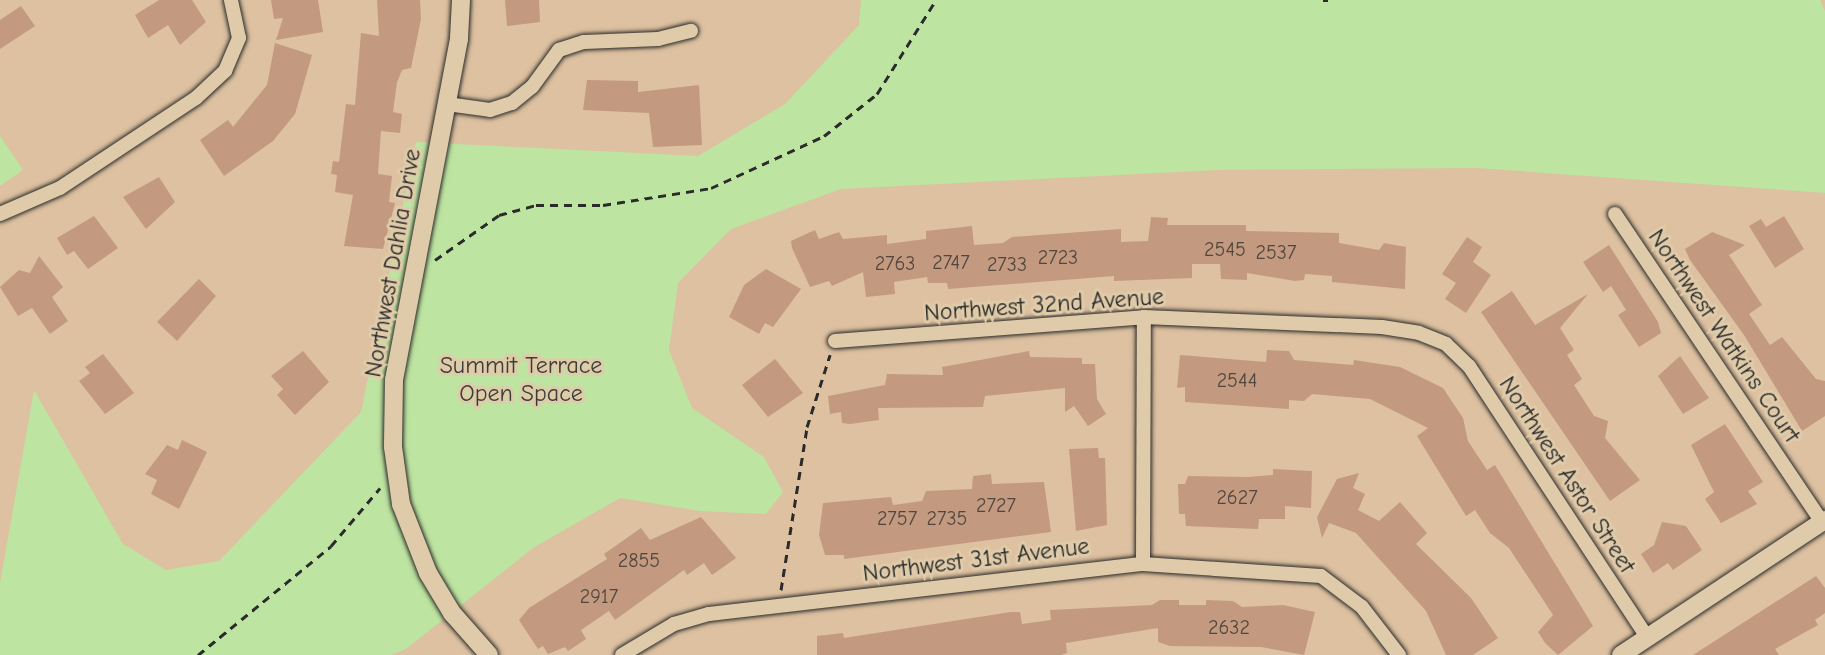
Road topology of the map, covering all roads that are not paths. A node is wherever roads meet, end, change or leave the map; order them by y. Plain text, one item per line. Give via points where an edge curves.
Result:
1 (231, 0) edge
2 (461, 0) edge
3 (691, 31) dead end
4 (447, 104) junction
5 (0, 214) edge
6 (1615, 214) dead end
7 (1144, 317) junction
8 (835, 341) road end
9 (1446, 344) joint
10 (1824, 521) edge
11 (1143, 564) junction
12 (1646, 635) junction
13 (489, 655) edge
14 (622, 655) edge
15 (1399, 655) edge
16 (1621, 655) edge

1 - 5 street via 239,38 225,71 196,98 60,188
2 - 4 street, Northwest Dahlia Drive
3 - 4 street via 658,39 584,42 559,50 532,87 512,103 490,110
4 - 13 street, Northwest Dahlia Drive via 394,380 396,469 401,504 428,573 452,613
6 - 10 street, Northwest Watkins Court
7 - 8 street, Northwest 32nd Avenue
7 - 9 street, Northwest 32nd Avenue via 1382,327
7 - 11 street
9 - 12 street, Northwest Astor Street via 1469,366
10 - 12 street
11 - 14 street, Northwest 31st Avenue via 779,605 674,624
11 - 15 street, Northwest 31st Avenue via 1299,571 1342,588
12 - 16 street

